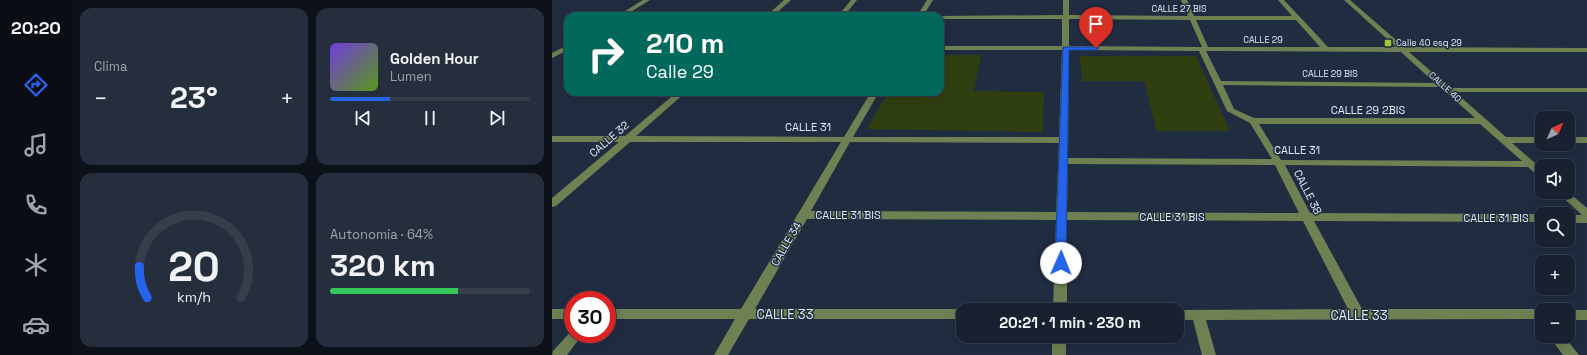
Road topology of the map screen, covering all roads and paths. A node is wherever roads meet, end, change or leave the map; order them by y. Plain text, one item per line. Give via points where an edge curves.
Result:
1 (647, 0) edge
2 (788, 0) edge
3 (854, 0) edge
4 (930, 0) edge
5 (1066, 0) edge
6 (1184, 0) edge
7 (1281, 0) edge
8 (1347, 0) edge
9 (627, 12) edge
10 (774, 12) edge
11 (844, 12) edge
12 (922, 12) edge
13 (944, 17) edge
14 (1066, 17) junction
15 (1192, 18) junction
16 (1297, 18) junction
17 (552, 47) edge
18 (564, 47) edge
19 (944, 48) edge
20 (1065, 48) junction
21 (564, 49) edge
22 (1204, 49) junction
23 (1326, 49) junction
24 (1403, 50) junction
25 (1578, 50) junction
26 (1587, 50) edge
27 (1587, 55) edge
28 (552, 56) edge
29 (1217, 83) junction
30 (1445, 87) junction
31 (1587, 90) edge
32 (677, 96) edge
33 (873, 96) edge
34 (1254, 121) junction
35 (1483, 121) junction
36 (552, 139) edge
37 (847, 139) junction
38 (627, 140) junction
39 (1064, 140) junction
40 (1503, 140) junction
41 (1535, 140) edge
42 (1575, 140) edge
43 (1587, 140) edge
44 (1063, 161) junction
45 (1278, 162) junction
46 (1530, 164) junction
47 (1535, 168) edge
48 (1570, 199) edge
49 (552, 204) edge
50 (1587, 214) edge
51 (803, 215) junction
52 (1062, 216) junction
53 (1307, 217) junction
54 (1535, 218) edge
55 (1575, 219) edge
56 (1587, 219) edge
57 (1060, 303) edge
58 (552, 314) edge
59 (564, 314) edge
60 (616, 314) edge
61 (745, 314) junction
62 (956, 314) edge
63 (1575, 314) edge
64 (1184, 315) edge
65 (1358, 315) junction
66 (1587, 315) edge
67 (1198, 316) junction
68 (1535, 316) edge
69 (568, 343) edge
70 (1059, 343) edge
71 (1562, 343) edge
72 (558, 355) edge
73 (721, 355) edge
74 (1059, 355) edge
75 (1209, 355) edge
76 (1572, 355) edge

1 - 9 street
2 - 10 street
3 - 11 street
4 - 12 street
5 - 14 street
6 - 15 street
7 - 16 street
8 - 24 street, CALLE 40
13 - 14 street, CALLE 27 BIS
14 - 15 street, CALLE 27 BIS
14 - 20 street
15 - 16 street, CALLE 27 BIS
15 - 22 street
16 - 23 street
17 - 18 street
19 - 20 street, CALLE 29
20 - 22 street, CALLE 29
20 - 39 street
21 - 28 street
22 - 23 street, CALLE 29
22 - 29 street
23 - 24 street, CALLE 29
24 - 25 street, CALLE 29
24 - 30 street, CALLE 40
25 - 26 street, CALLE 29
25 - 27 street
29 - 30 street, CALLE 29 BIS
29 - 34 street via 1231,111
30 - 31 street, CALLE 29 BIS
30 - 35 street, CALLE 40
32 - 38 street, CALLE 32
33 - 37 street, CALLE 34
34 - 35 street, CALLE 29 2BIS
34 - 45 street, CALLE 38
35 - 40 street, CALLE 40
36 - 38 street, CALLE 31
37 - 38 street, CALLE 31
37 - 39 street, CALLE 31
37 - 51 street, CALLE 34
38 - 49 street, CALLE 32
39 - 44 street
40 - 41 street
40 - 46 street, CALLE 40
42 - 43 street
44 - 45 street, CALLE 31
44 - 52 street
45 - 46 street, CALLE 31
45 - 53 street, CALLE 38
46 - 47 street, CALLE 40
48 - 50 street
51 - 52 street, CALLE 31 BIS
51 - 61 street, CALLE 34
52 - 53 street, CALLE 31 BIS
52 - 57 street
53 - 54 street, CALLE 31 BIS
53 - 65 street, CALLE 38
55 - 56 street
58 - 59 street
60 - 61 street, CALLE 33
61 - 62 street, CALLE 33
61 - 73 street, CALLE 34
63 - 66 street
64 - 67 street, CALLE 33
65 - 67 street, CALLE 33
65 - 68 street, CALLE 33
67 - 75 street
69 - 72 street
70 - 74 street
71 - 76 street

